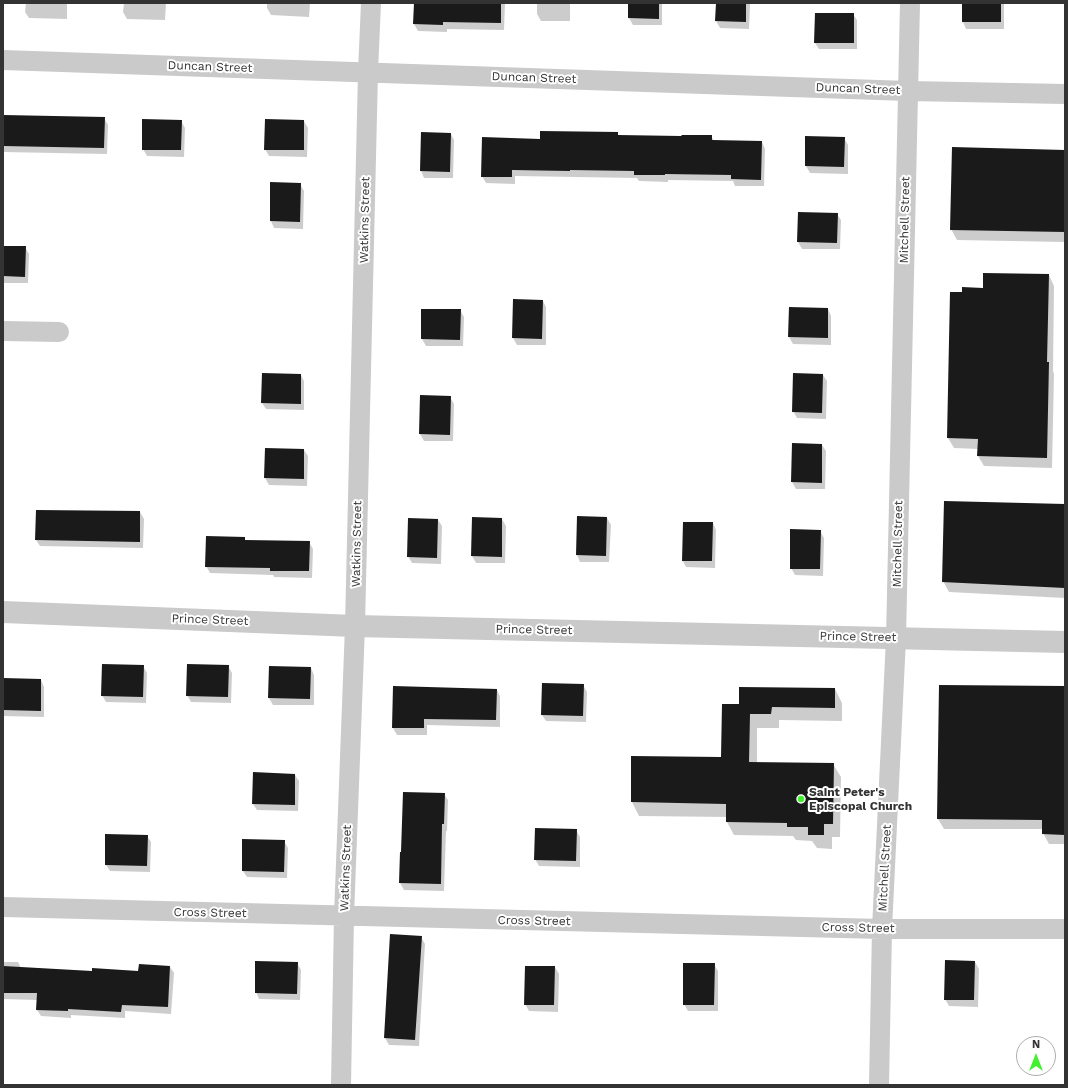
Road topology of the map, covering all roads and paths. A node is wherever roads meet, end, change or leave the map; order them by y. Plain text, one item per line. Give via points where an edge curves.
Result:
1 (371, 3) edge
2 (910, 3) edge
3 (3, 60) edge
4 (368, 72) junction
5 (908, 91) junction
6 (1065, 94) edge
7 (3, 330) edge
8 (59, 332) dead end
9 (3, 612) edge
10 (356, 626) junction
11 (896, 638) junction
12 (1065, 642) edge
13 (3, 907) edge
14 (344, 916) junction
15 (882, 929) junction
16 (1065, 929) edge
17 (341, 1085) edge
18 (879, 1085) edge

1 - 4 street, Watkins Street
2 - 5 street, Mitchell Street
3 - 4 street, Duncan Street
4 - 5 street, Duncan Street
4 - 10 street, Watkins Street
5 - 6 street, Duncan Street
5 - 11 street, Mitchell Street
7 - 8 street
9 - 10 street, Prince Street
10 - 11 street, Prince Street
10 - 14 street, Watkins Street
11 - 12 street, Prince Street
11 - 15 street, Mitchell Street
13 - 14 street, Cross Street
14 - 15 street, Cross Street
14 - 17 street, Watkins Street
15 - 16 street, Cross Street
15 - 18 street, Mitchell Street

